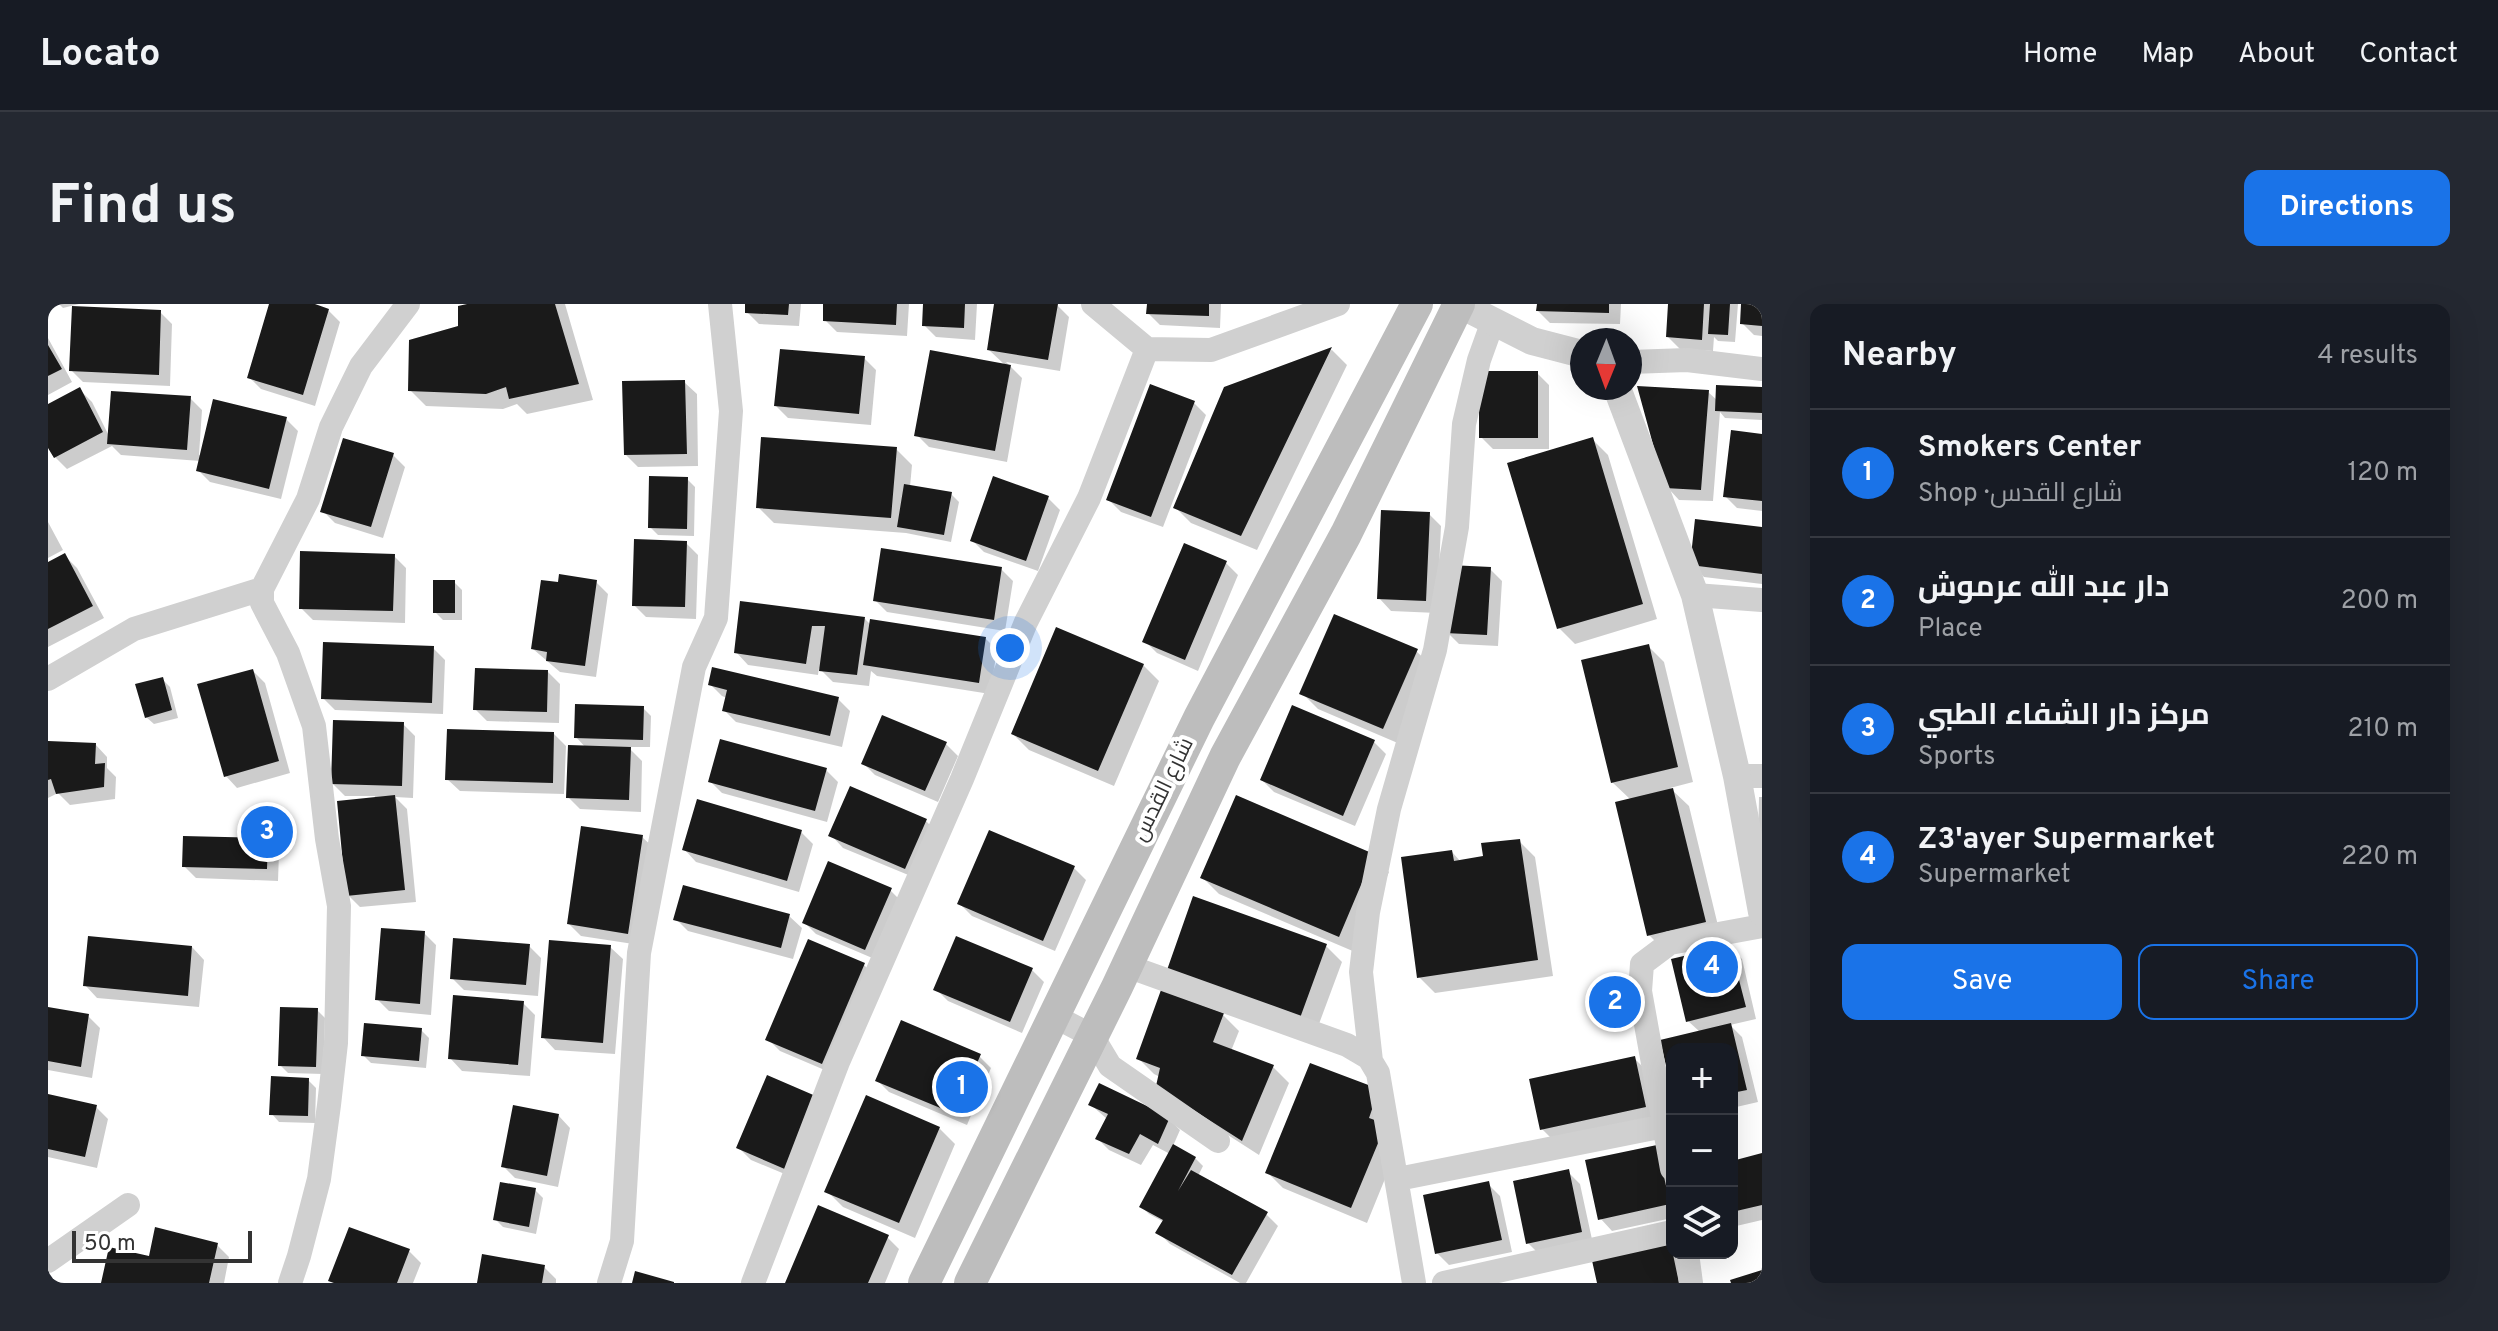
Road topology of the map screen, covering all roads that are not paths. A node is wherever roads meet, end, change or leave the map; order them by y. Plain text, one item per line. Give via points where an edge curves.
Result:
1 (720, 304) edge
2 (1093, 304) edge
3 (1338, 304) edge
4 (1417, 304) edge
5 (1458, 304) edge
6 (406, 305) edge
7 (1493, 321) junction
8 (1147, 349) junction
9 (1570, 351) edge
10 (1642, 362) edge
11 (1762, 369) edge
12 (1622, 400) edge
13 (262, 589) junction
14 (1695, 595) junction
15 (1762, 600) edge
16 (48, 679) edge
17 (1750, 776) edge
18 (1762, 912) edge
19 (1762, 926) edge
20 (1127, 966) junction
21 (1054, 1016) junction
22 (1092, 1036) junction
23 (1371, 1061) junction
24 (1664, 1126) junction
25 (1666, 1137) edge
26 (1218, 1141) dead end
27 (1398, 1179) junction
28 (128, 1205) dead end
29 (1666, 1233) edge
30 (1688, 1259) edge
31 (48, 1261) edge
32 (290, 1283) edge
33 (609, 1283) edge
34 (753, 1283) edge
35 (924, 1283) edge
36 (970, 1283) edge
37 (1414, 1283) edge
38 (1444, 1283) edge
39 (1691, 1283) edge

1 - 33 street via 731,411 716,618 694,667 639,953 622,1241
2 - 8 street
3 - 8 street via 1211,350
4 - 21 main road, شارع القدس via 1199,718
5 - 7 street
5 - 20 main road, شارع القدس via 1346,534 1225,757
6 - 13 street via 361,366 331,427 308,499
7 - 9 street via 1532,341
7 - 23 street via 1464,424 1457,527 1435,650 1389,809 1368,912 1361,972
8 - 34 street via 1089,498 1026,622 838,1062
10 - 11 street via 1687,360
12 - 14 street
13 - 16 street via 134,629
13 - 32 street via 262,603 288,653 314,726 339,906 329,1105 319,1179
14 - 15 street
14 - 17 street
17 - 18 street
19 - 24 street via 1670,943 1642,964 1640,991
20 - 22 main road, شارع القدس
20 - 23 street via 1347,1045
21 - 22 street
21 - 35 main road, شارع القدس
22 - 26 street via 1110,1066
22 - 36 main road, شارع القدس
23 - 27 street via 1378,1073
24 - 25 street
24 - 27 street
27 - 37 street
28 - 31 street
29 - 38 street
30 - 39 street

